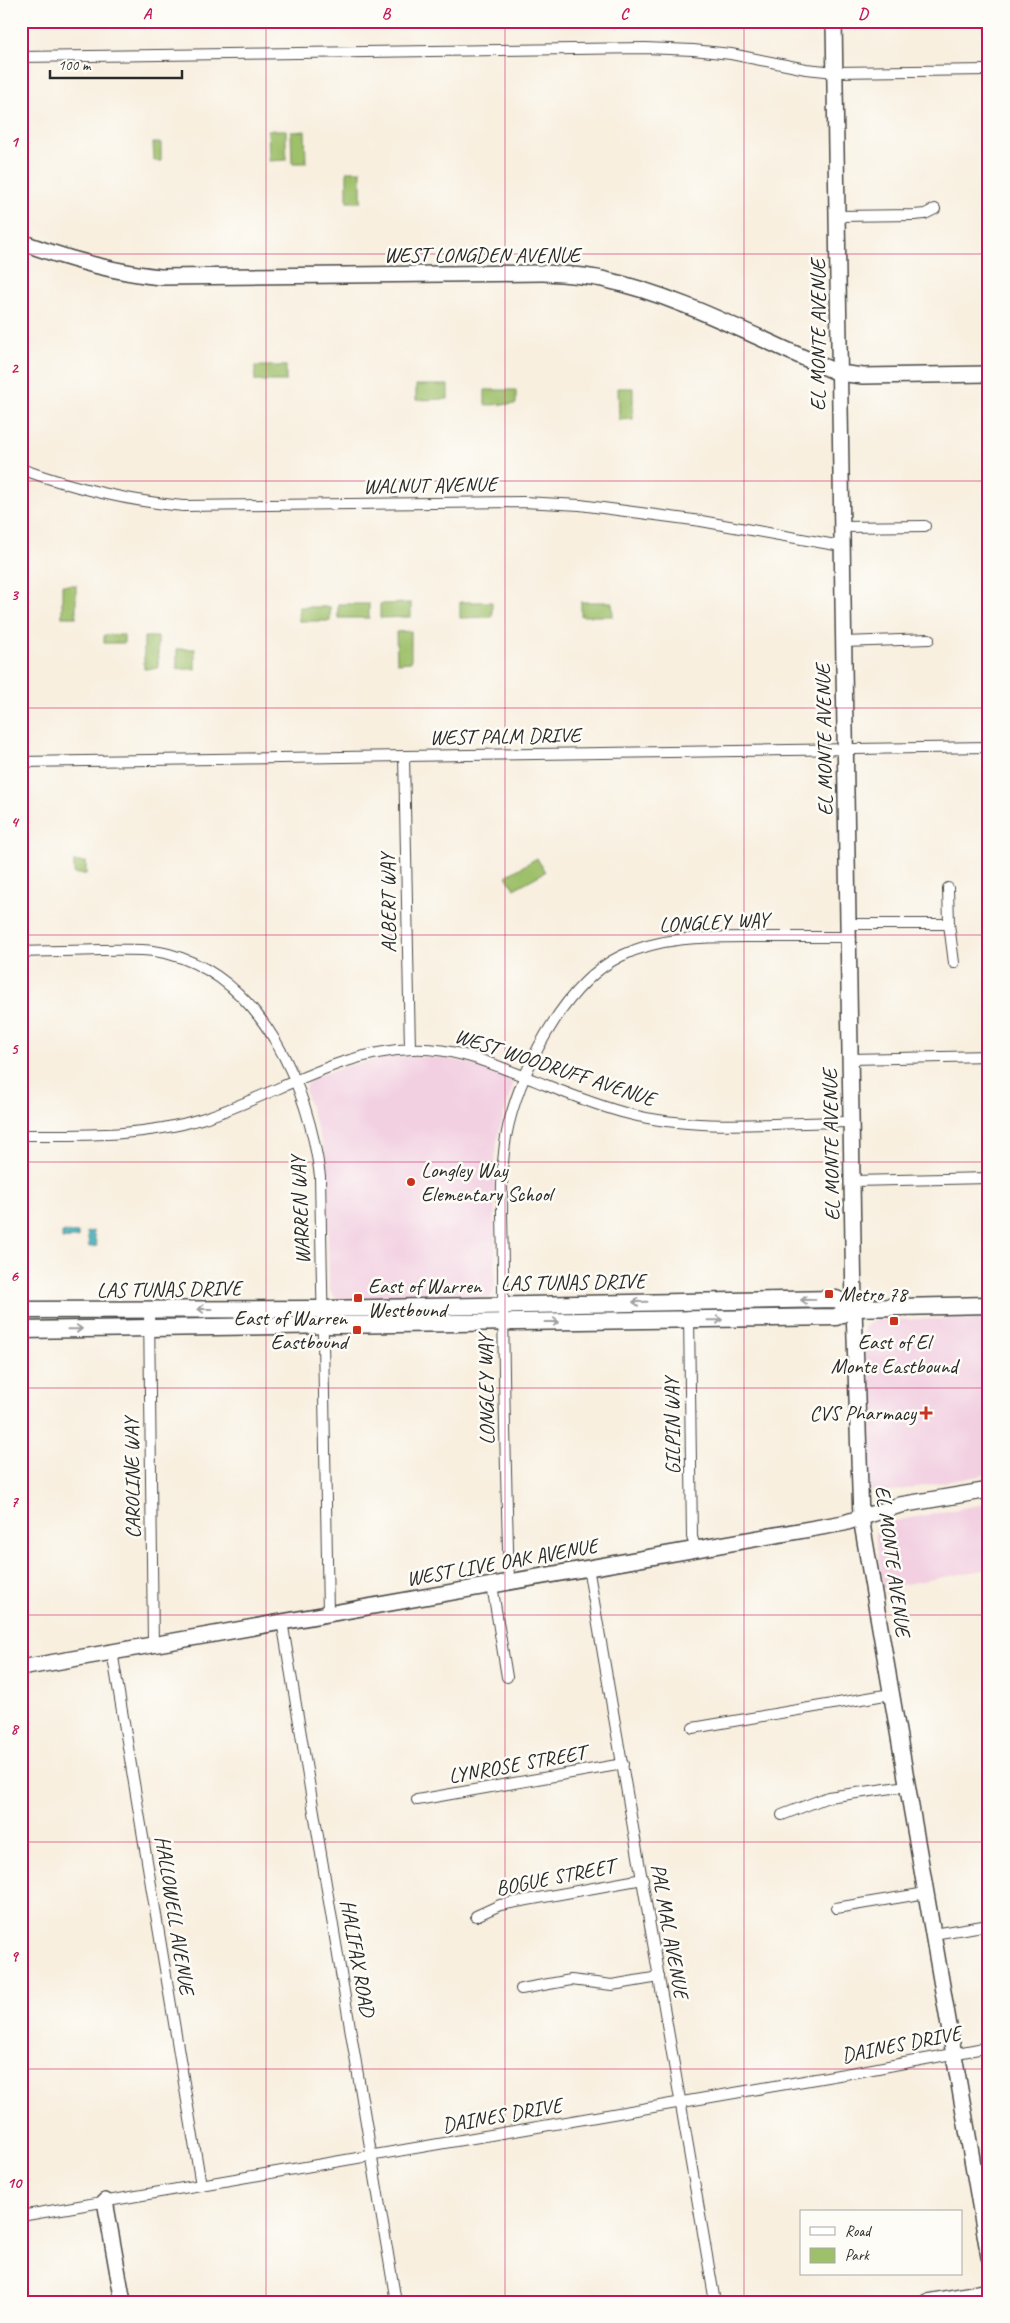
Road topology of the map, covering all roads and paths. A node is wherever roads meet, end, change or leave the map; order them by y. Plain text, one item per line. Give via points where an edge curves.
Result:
1 (834, 21) edge
2 (21, 57) edge
3 (989, 70) edge
4 (835, 72) junction
5 (935, 210) dead end
6 (838, 216) junction
7 (21, 242) edge
8 (839, 373) junction
9 (984, 374) edge
10 (21, 469) edge
11 (925, 526) dead end
12 (841, 527) junction
13 (841, 546) junction
14 (929, 639) dead end
15 (844, 642) junction
16 (989, 747) edge
17 (845, 749) junction
18 (404, 756) junction
19 (21, 762) edge
20 (948, 888) dead end
21 (948, 924) junction
22 (848, 930) junction
23 (21, 952) edge
24 (954, 963) dead end
25 (410, 1049) junction
26 (989, 1056) edge
27 (851, 1059) junction
28 (525, 1076) junction
29 (293, 1080) junction
30 (852, 1122) junction
31 (21, 1135) edge
32 (989, 1178) edge
33 (853, 1181) junction
34 (689, 1301) junction
35 (503, 1305) junction
36 (989, 1305) edge
37 (324, 1308) junction
38 (854, 1308) junction
39 (21, 1310) edge
40 (149, 1311) junction
41 (689, 1321) junction
42 (503, 1322) junction
43 (324, 1326) junction
44 (149, 1328) junction
45 (21, 1330) edge
46 (989, 1490) edge
47 (861, 1518) junction
48 (696, 1549) junction
49 (588, 1568) junction
50 (509, 1582) junction
51 (492, 1585) junction
52 (328, 1613) junction
53 (282, 1621) junction
54 (153, 1644) junction
55 (112, 1651) junction
56 (21, 1668) edge
57 (507, 1677) dead end
58 (891, 1694) junction
59 (693, 1728) dead end
60 (623, 1764) junction
61 (908, 1786) junction
62 (417, 1800) dead end
63 (782, 1815) dead end
64 (642, 1879) junction
65 (926, 1893) junction
66 (836, 1908) dead end
67 (476, 1916) dead end
68 (989, 1925) edge
69 (933, 1934) junction
70 (659, 1977) junction
71 (522, 1988) dead end
72 (989, 2047) edge
73 (954, 2053) junction
74 (680, 2101) junction
75 (371, 2155) junction
76 (201, 2186) junction
77 (105, 2201) junction
78 (21, 2216) edge
79 (989, 2257) edge
80 (989, 2291) edge
81 (123, 2302) edge
82 (396, 2302) edge
83 (715, 2302) edge
84 (926, 2302) edge

1 - 4 street, EL MONTE AVENUE
2 - 4 street via 645,48 731,54
3 - 4 street
4 - 6 street, EL MONTE AVENUE
5 - 6 street via 914,216
6 - 8 street, EL MONTE AVENUE
7 - 8 street, WEST LONGDEN AVENUE via 125,274 160,277 542,274 601,279 695,310
8 - 9 street, WEST LONGDEN AVENUE via 862,376
8 - 12 street, EL MONTE AVENUE
10 - 13 street, WALNUT AVENUE via 76,488 183,506 523,502 580,505 692,520
11 - 12 street
12 - 13 street, EL MONTE AVENUE
13 - 15 street, EL MONTE AVENUE
14 - 15 street
15 - 17 street, EL MONTE AVENUE
16 - 17 street, WEST PALM DRIVE
17 - 18 street, WEST PALM DRIVE
17 - 22 street, EL MONTE AVENUE
18 - 19 street, WEST PALM DRIVE
18 - 25 street, ALBERT WAY
20 - 21 street
21 - 22 street, LONGLEY WAY
21 - 24 street
22 - 27 street, EL MONTE AVENUE
22 - 28 street, LONGLEY WAY via 669,940 620,956 599,969 580,987 561,1011
23 - 29 street, WARREN WAY via 151,950 195,964 223,980 261,1018
25 - 28 street, WEST WOODRUFF AVENUE via 464,1054
25 - 29 street, WEST WOODRUFF AVENUE via 346,1059
26 - 27 street
27 - 30 street, EL MONTE AVENUE
28 - 30 street, WEST WOODRUFF AVENUE via 598,1105 676,1123
28 - 35 street, LONGLEY WAY via 506,1136 503,1164
29 - 31 street, WEST WOODRUFF AVENUE via 230,1109 176,1126 89,1135
29 - 37 street, WARREN WAY via 312,1130 320,1176
30 - 33 street, EL MONTE AVENUE
32 - 33 street
33 - 38 street, EL MONTE AVENUE
34 -> 35 main road, LAS TUNAS DRIVE
38 -> 34 main road, LAS TUNAS DRIVE via 839,1299
34 - 41 street, GILPIN WAY
35 - 37 main road, LAS TUNAS DRIVE
35 - 42 street, LONGLEY WAY
36 - 38 main road, LAS TUNAS DRIVE
37 -> 40 main road, LAS TUNAS DRIVE
37 - 43 street, WARREN WAY
41 -> 38 main road, LAS TUNAS DRIVE via 836,1317
38 - 47 street, EL MONTE AVENUE
39 - 40 main road, LAS TUNAS DRIVE
40 - 44 street, CAROLINE WAY
42 -> 41 main road, LAS TUNAS DRIVE
41 - 48 street, GILPIN WAY via 692,1537
42 - 43 main road, LAS TUNAS DRIVE
42 - 50 street, LONGLEY WAY
43 - 44 main road, LAS TUNAS DRIVE
43 - 52 street, WARREN WAY
45 -> 44 main road, LAS TUNAS DRIVE
44 - 54 street, CAROLINE WAY
46 - 47 street, WEST LIVE OAK AVENUE via 900,1505
47 - 48 street, WEST LIVE OAK AVENUE
47 - 58 street, EL MONTE AVENUE
48 - 49 street, WEST LIVE OAK AVENUE
49 - 50 street, WEST LIVE OAK AVENUE
49 - 60 street, PAL MAL AVENUE
50 - 51 street, WEST LIVE OAK AVENUE
51 - 52 street, WEST LIVE OAK AVENUE
51 - 57 street
52 - 53 street, WEST LIVE OAK AVENUE
53 - 54 street, WEST LIVE OAK AVENUE
53 - 75 street, HALIFAX ROAD
54 - 55 street, WEST LIVE OAK AVENUE
55 - 56 street, WEST LIVE OAK AVENUE
55 - 76 street, HALLOWELL AVENUE
58 - 59 street
58 - 61 street, EL MONTE AVENUE
60 - 62 street, LYNROSE STREET
60 - 64 street, PAL MAL AVENUE
61 - 63 street via 828,1797
61 - 65 street, EL MONTE AVENUE
64 - 67 street, BOGUE STREET via 500,1905
64 - 70 street, PAL MAL AVENUE
65 - 66 street
65 - 69 street, EL MONTE AVENUE
68 - 69 street
69 - 73 street, EL MONTE AVENUE
70 - 71 street via 612,1985 570,1980
70 - 74 street, PAL MAL AVENUE
72 - 73 street, DAINES DRIVE
73 - 74 street, DAINES DRIVE
73 - 79 street, EL MONTE AVENUE
74 - 75 street, DAINES DRIVE
74 - 83 street, PAL MAL AVENUE
75 - 76 street, DAINES DRIVE
75 - 82 street, HALIFAX ROAD
76 - 77 street, DAINES DRIVE
77 - 78 street, DAINES DRIVE
77 - 81 street
80 - 84 street

